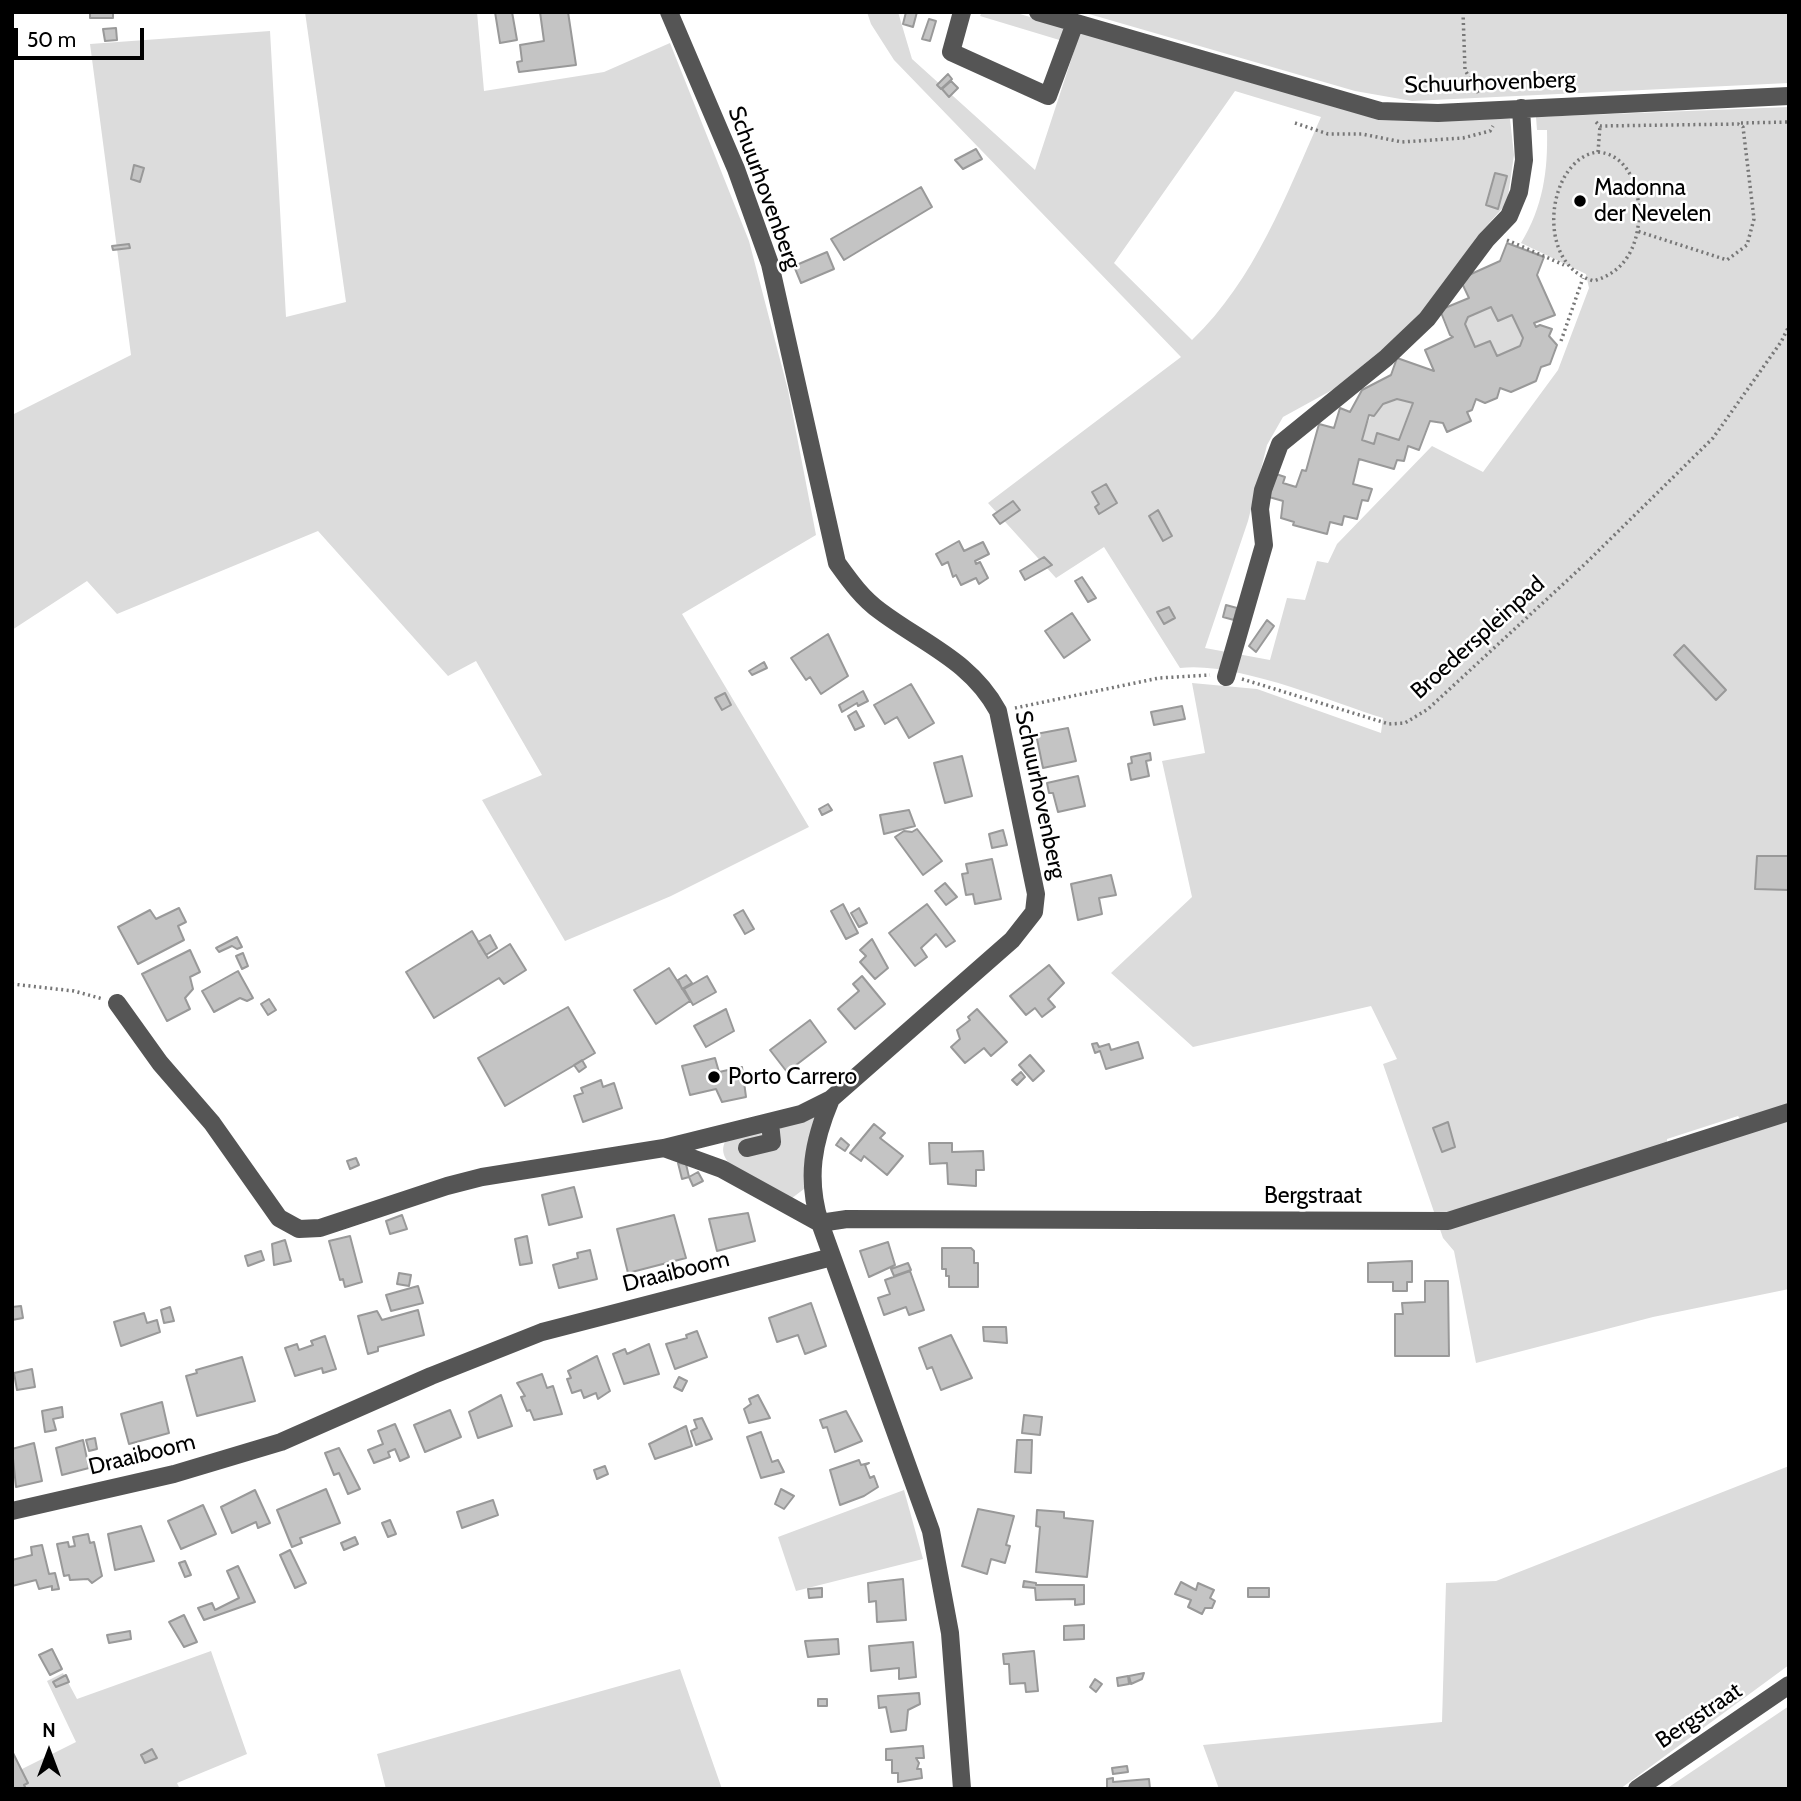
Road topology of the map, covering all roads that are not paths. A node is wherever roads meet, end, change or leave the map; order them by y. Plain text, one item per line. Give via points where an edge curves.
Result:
1 (669, 12) edge
2 (962, 12) edge
3 (1038, 12) edge
4 (1075, 23) junction
5 (1789, 96) edge
6 (1512, 108) junction
7 (1227, 677) road end
8 (117, 1003) road end
9 (831, 1099) junction
10 (1789, 1112) edge
11 (770, 1123) junction
12 (664, 1148) junction
13 (747, 1148) dead end
14 (820, 1223) junction
15 (832, 1257) junction
16 (12, 1511) edge
17 (1789, 1685) edge
18 (962, 1789) edge
19 (1637, 1789) edge

1 - 9 street, Schuurhovenberg via 736,169 770,264 837,563 855,589 878,610 973,674 986,689 998,711 1036,894 1034,912 1012,940
2 - 4 street via 951,52 1048,96
3 - 4 street, Schuurhovenberg
4 - 6 street, Schuurhovenberg via 1380,111
5 - 6 street, Schuurhovenberg
6 - 7 street via 1524,160 1509,216 1427,319 1387,358 1280,444 1263,490 1264,545
8 - 12 street via 279,1218 299,1229 320,1228 482,1177
9 - 11 street
9 - 14 street, Schuurhovenberg via 813,1148 811,1186
10 - 14 street, Bergstraat via 1448,1221 847,1219
11 - 12 street
11 - 13 street via 772,1142
12 - 14 street via 722,1168
14 - 15 street, Schuurhovenberg
15 - 16 street, Draaiboom via 541,1332 281,1442 174,1474
15 - 18 street via 931,1531 950,1633
17 - 19 street, Bergstraat

